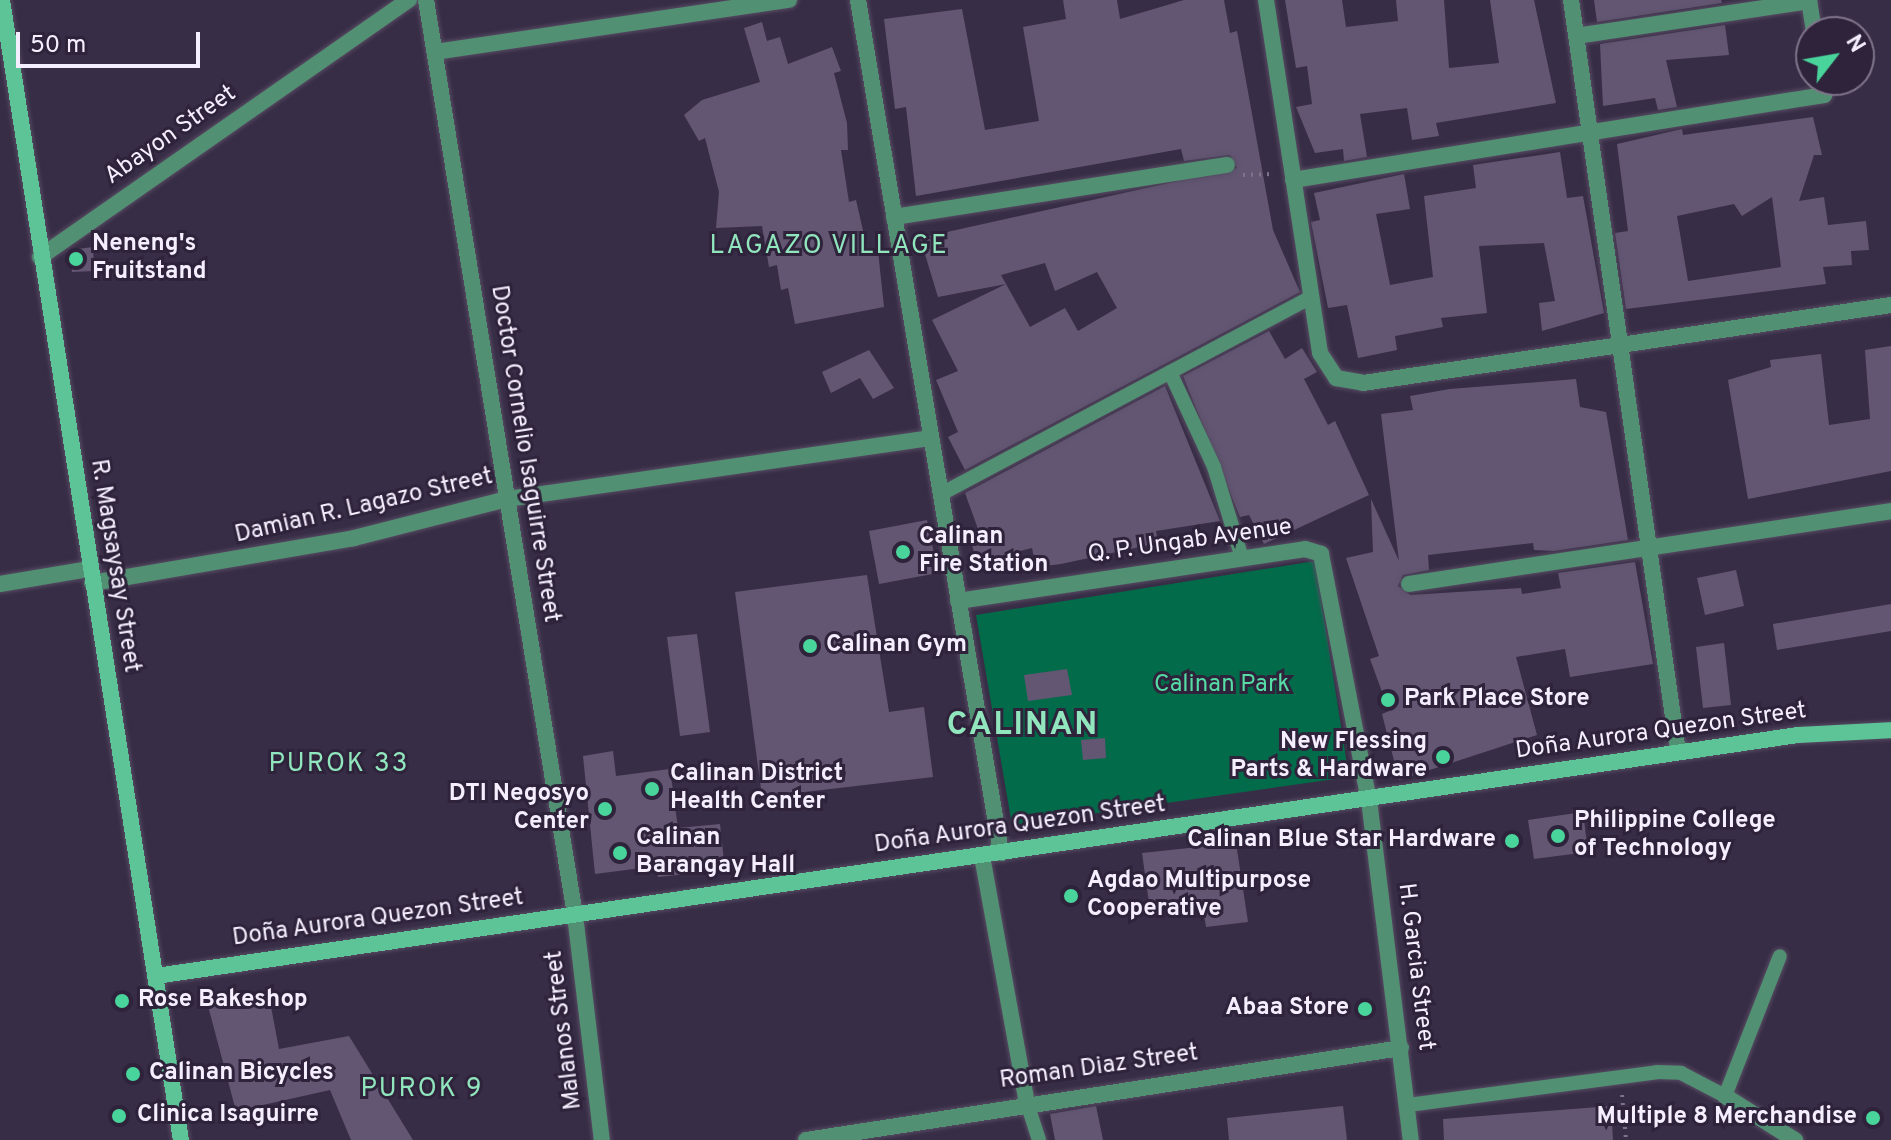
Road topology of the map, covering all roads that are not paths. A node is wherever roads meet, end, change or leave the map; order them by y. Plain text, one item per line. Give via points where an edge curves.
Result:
1 (2, 0) edge
2 (409, 0) edge
3 (426, 0) edge
4 (789, 0) edge
5 (858, 0) edge
6 (1266, 0) edge
7 (1571, 0) edge
8 (1809, 0) edge
9 (1576, 36) junction
10 (435, 52) junction
11 (1817, 96) edge
12 (1590, 129) junction
13 (1227, 165) road end
14 (1293, 180) junction
15 (894, 217) junction
16 (40, 257) junction
17 (1311, 297) junction
18 (1891, 305) edge
19 (1621, 345) junction
20 (1170, 372) junction
21 (931, 438) junction
22 (941, 494) junction
23 (507, 499) junction
24 (1891, 511) edge
25 (1649, 548) junction
26 (1242, 558) junction
27 (91, 576) junction
28 (0, 584) edge
29 (1409, 584) dead end
30 (958, 601) junction
31 (1891, 730) edge
32 (1678, 752) junction
33 (1369, 800) junction
34 (1001, 853) junction
35 (982, 856) junction
36 (575, 915) junction
37 (1780, 956) dead end
38 (156, 976) junction
39 (1401, 1048) junction
40 (1725, 1096) junction
41 (1027, 1103) junction
42 (1408, 1105) junction
43 (181, 1140) edge
44 (602, 1140) edge
45 (806, 1140) edge
46 (1039, 1140) edge
47 (1411, 1140) edge
48 (1795, 1140) edge

1 - 16 street, R. Magsaysay Street
2 - 16 street, Abayon Street
3 - 10 street, Doctor Cornelio Isaguirre Street
4 - 10 street
5 - 15 street
6 - 14 street
7 - 9 street
8 - 9 street
9 - 12 street
10 - 23 street, Doctor Cornelio Isaguirre Street
11 - 12 street
12 - 14 street
12 - 19 street
13 - 15 street
14 - 17 street
15 - 21 street
16 - 27 street, R. Magsaysay Street
17 - 19 street via 1320,353 1347,382
17 - 20 lane
18 - 19 street
19 - 25 street
20 - 22 lane
20 - 26 lane via 1214,467
21 - 22 street
21 - 23 street, Damian R. Lagazo Street
22 - 30 street
23 - 27 street, Damian R. Lagazo Street via 339,541
23 - 36 street, Doctor Cornelio Isaguirre Street
24 - 25 street
25 - 29 street
25 - 32 street
26 - 30 street, Q. P. Ungab Avenue
26 - 33 street, Q. P. Ungab Avenue via 1305,549 1327,561
27 - 28 street, Damian R. Lagazo Street
27 - 38 street, R. Magsaysay Street
30 - 34 street
31 - 32 street, Doña Aurora Quezon Street
32 - 33 street, Doña Aurora Quezon Street
33 - 34 street, Doña Aurora Quezon Street
33 - 39 street, H. Garcia Street
34 - 35 street, Doña Aurora Quezon Street
35 - 36 street, Doña Aurora Quezon Street
35 - 41 street
36 - 38 street, Doña Aurora Quezon Street
36 - 44 street, Malanos Street
37 - 40 lane
38 - 43 street, R. Magsaysay Street
39 - 41 street, Roman Diaz Street
39 - 42 street, H. Garcia Street
40 - 42 lane via 1681,1073 1620,1075
40 - 48 street
41 - 45 street, Roman Diaz Street
41 - 46 lane
42 - 47 street, H. Garcia Street

